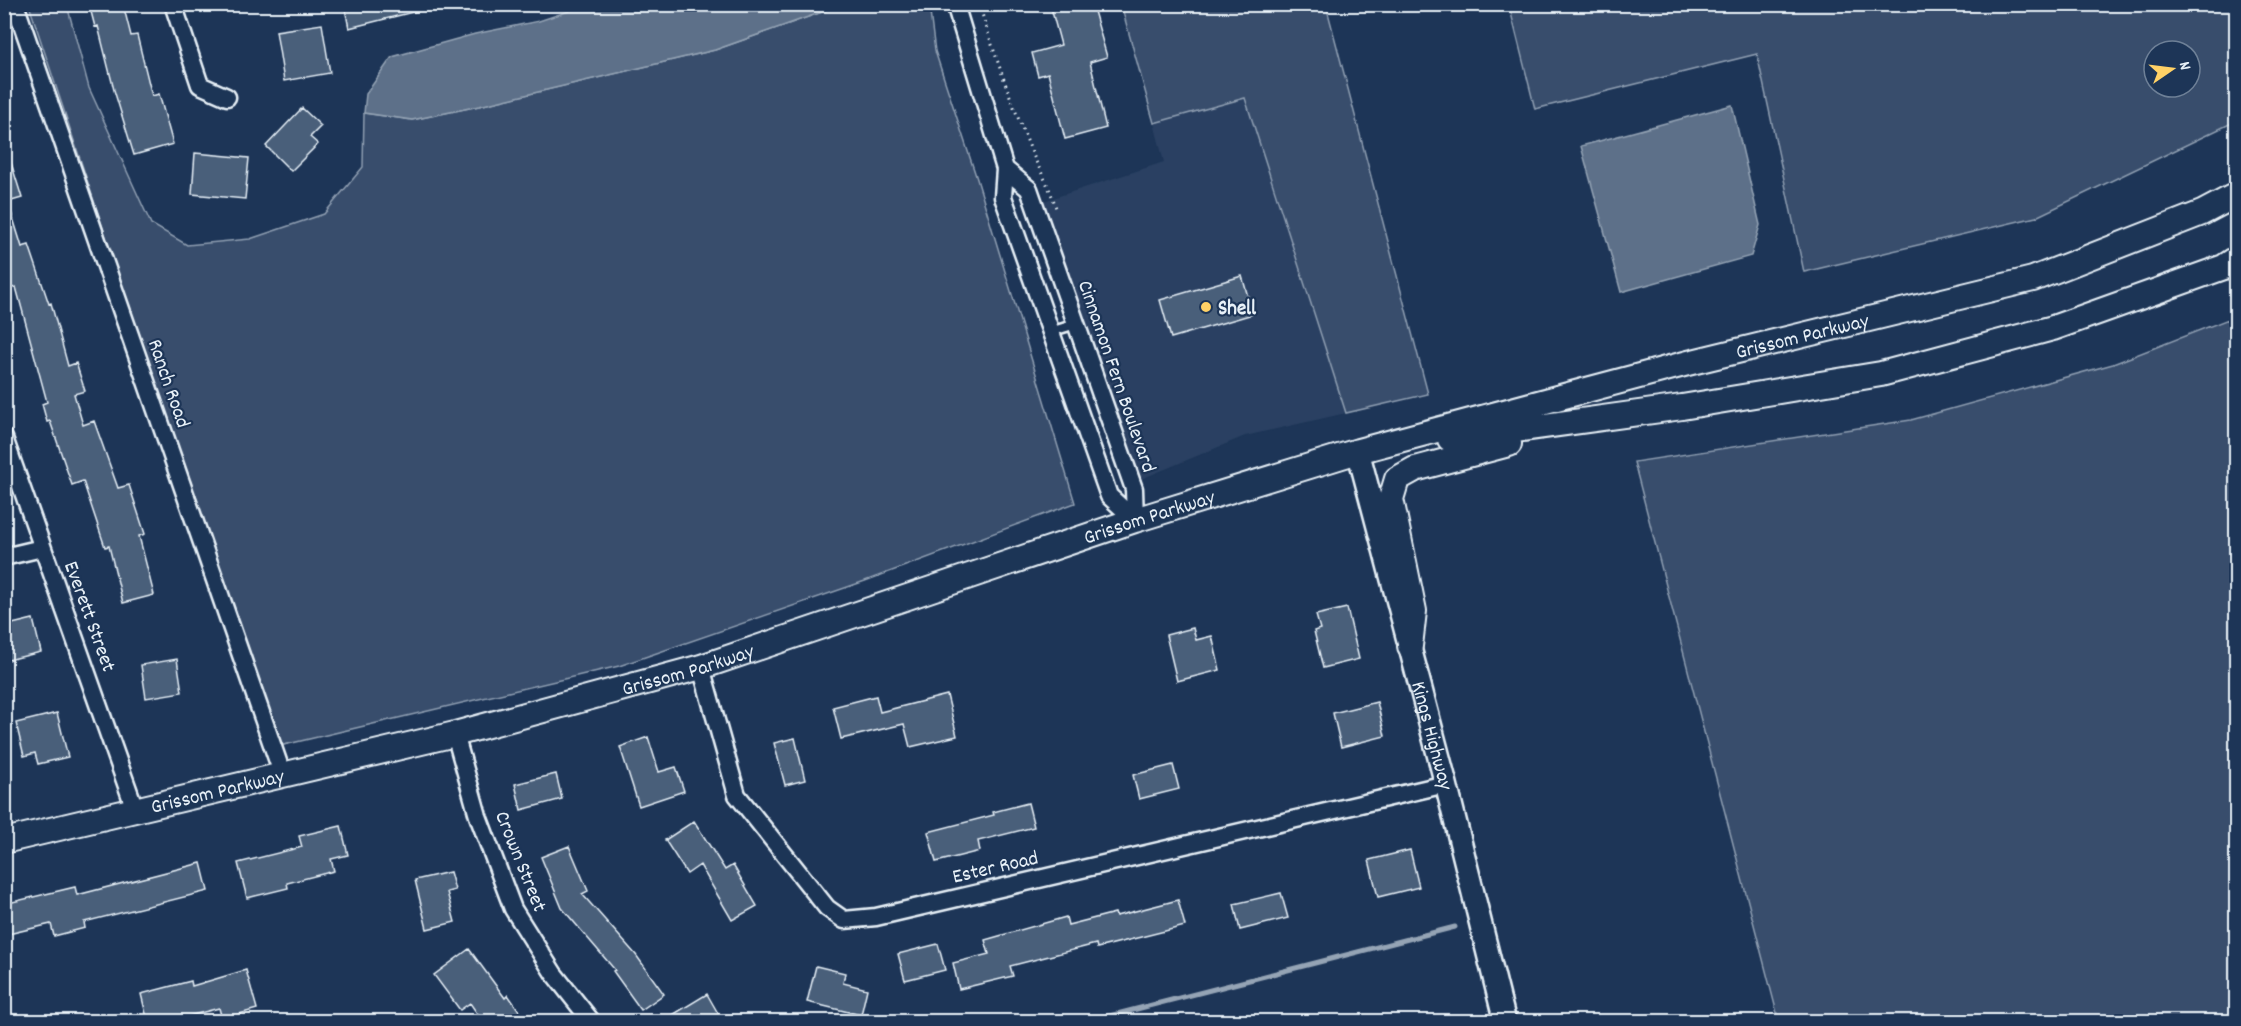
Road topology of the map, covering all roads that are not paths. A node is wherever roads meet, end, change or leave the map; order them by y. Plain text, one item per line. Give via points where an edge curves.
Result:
1 (15, 4) edge
2 (173, 4) edge
3 (955, 4) edge
4 (227, 97) dead end
5 (1005, 168) junction
6 (2236, 195) edge
7 (2236, 259) edge
8 (1076, 324) junction
9 (1050, 333) junction
10 (1565, 424) junction
11 (4, 438) edge
12 (1358, 451) junction
13 (1135, 520) junction
14 (42, 548) junction
15 (4, 557) edge
16 (1410, 646) junction
17 (701, 668) junction
18 (455, 734) junction
19 (283, 776) junction
20 (1446, 784) junction
21 (135, 810) junction
22 (4, 841) edge
23 (592, 1022) edge
24 (1505, 1022) edge

1 - 19 street, Ranch Road
2 - 4 street via 200,85
3 - 5 street
5 - 8 street, Cinnamon Fern Boulevard via 1029,189
5 - 9 street via 1003,197
6 - 12 main road, Grissom Parkway via 2202,213 2033,279 1688,363
7 - 10 main road, Grissom Parkway via 2224,267 2053,328 1881,374
8 - 9 lane
8 - 13 street, Cinnamon Fern Boulevard via 1134,489
9 - 13 street via 1109,496
10 - 12 main road, Grissom Parkway
10 - 16 main road via 1513,444 1415,469 1397,479 1391,499 1413,611
11 - 14 street, Everett Street
12 - 13 main road, Grissom Parkway
12 - 16 street, Kings Highway
13 - 17 main road, Grissom Parkway
14 - 15 street
14 - 21 street, Everett Street
16 - 20 street, Kings Highway
17 - 18 main road, Grissom Parkway
17 - 20 street, Ester Road via 737,795 826,908 844,920 876,917
18 - 19 main road, Grissom Parkway
18 - 23 street, Crown Street via 478,816 513,909 554,974
19 - 21 main road, Grissom Parkway
20 - 24 street, Kings Highway
21 - 22 main road, Grissom Parkway

